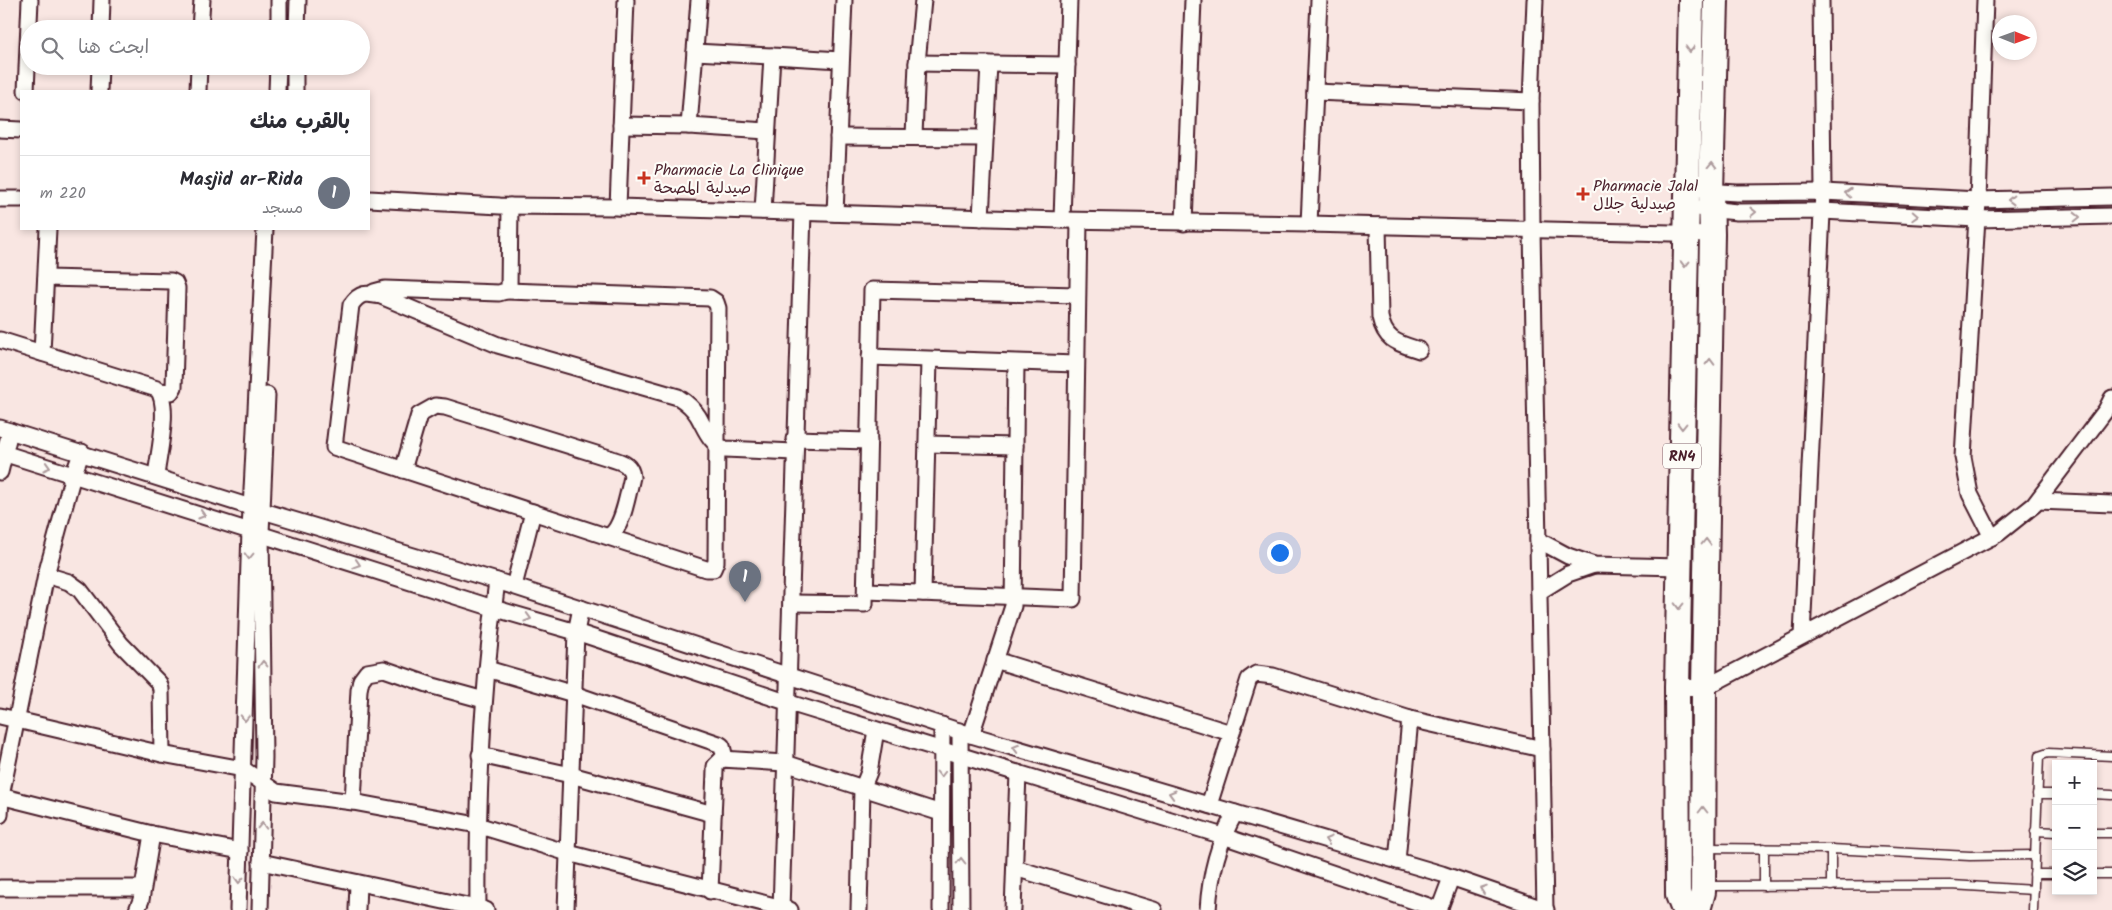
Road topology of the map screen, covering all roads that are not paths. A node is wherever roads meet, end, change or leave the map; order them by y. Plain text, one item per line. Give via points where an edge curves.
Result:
1 (30, 0) edge
2 (102, 0) edge
3 (202, 0) edge
4 (279, 0) edge
5 (298, 0) edge
6 (626, 0) edge
7 (699, 0) edge
8 (844, 0) edge
9 (923, 0) edge
10 (1069, 0) edge
11 (1193, 0) edge
12 (1319, 0) edge
13 (1535, 0) edge
14 (1691, 0) edge
15 (1716, 0) edge
16 (1821, 0) edge
17 (1986, 0) edge
18 (29, 20) edge
19 (101, 20) edge
20 (201, 20) edge
21 (278, 20) edge
22 (297, 20) edge
23 (695, 52) junction
24 (772, 56) junction
25 (841, 60) junction
26 (917, 63) junction
27 (989, 64) junction
28 (1068, 65) junction
29 (27, 75) edge
30 (100, 75) edge
31 (199, 75) edge
32 (278, 75) edge
33 (296, 75) edge
34 (26, 90) edge
35 (99, 90) edge
36 (198, 90) edge
37 (277, 90) edge
38 (295, 90) edge
39 (1315, 92) junction
40 (1532, 102) junction
41 (621, 125) junction
42 (689, 126) junction
43 (0, 129) edge
44 (20, 130) edge
45 (767, 131) junction
46 (914, 136) junction
47 (838, 137) junction
48 (986, 138) junction
49 (1823, 192) junction
50 (1687, 197) junction
51 (2112, 197) edge
52 (0, 199) edge
53 (20, 199) edge
54 (370, 199) edge
55 (1978, 200) junction
56 (510, 206) junction
57 (618, 207) junction
58 (763, 211) junction
59 (1822, 211) junction
60 (803, 212) junction
61 (1712, 212) junction
62 (835, 213) junction
63 (2112, 216) edge
64 (981, 218) junction
65 (1977, 219) junction
66 (1062, 220) junction
67 (1079, 221) junction
68 (1184, 223) junction
69 (1309, 224) junction
70 (1378, 226) junction
71 (48, 230) edge
72 (265, 230) edge
73 (273, 230) edge
74 (1532, 230) junction
75 (1686, 233) junction
76 (46, 278) junction
77 (507, 291) junction
78 (370, 294) junction
79 (1078, 295) junction
80 (0, 340) edge
81 (1419, 350) dead end
82 (42, 352) junction
83 (870, 357) junction
84 (929, 360) junction
85 (1016, 363) junction
86 (1076, 364) junction
87 (159, 392) junction
88 (2112, 398) edge
89 (5, 430) edge
90 (868, 441) junction
91 (927, 444) junction
92 (717, 446) junction
93 (794, 446) junction
94 (1015, 446) junction
95 (82, 452) junction
96 (2, 453) edge
97 (403, 470) junction
98 (0, 472) edge
99 (73, 475) junction
100 (156, 476) junction
101 (2038, 501) junction
102 (2112, 504) edge
103 (257, 509) junction
104 (533, 512) junction
105 (256, 532) junction
106 (609, 536) junction
107 (1992, 537) junction
108 (1538, 540) junction
109 (1594, 565) junction
110 (1680, 567) junction
111 (46, 575) junction
112 (497, 581) junction
113 (514, 586) junction
114 (866, 591) junction
115 (1539, 592) junction
116 (923, 593) junction
117 (1013, 596) junction
118 (791, 603) junction
119 (493, 608) junction
120 (581, 608) junction
121 (576, 632) junction
122 (1802, 636) junction
123 (995, 660) junction
124 (487, 669) junction
125 (788, 676) junction
126 (1677, 687) junction
127 (1704, 688) junction
128 (574, 694) junction
129 (484, 700) junction
130 (786, 702) junction
131 (0, 716) edge
132 (1410, 719) junction
133 (16, 721) junction
134 (942, 725) junction
135 (876, 730) junction
136 (966, 733) junction
137 (1231, 733) junction
138 (1542, 749) junction
139 (941, 750) junction
140 (162, 754) junction
141 (960, 754) junction
142 (480, 755) junction
143 (2112, 756) edge
144 (725, 758) junction
145 (785, 763) junction
146 (243, 769) junction
147 (1018, 773) junction
148 (571, 775) junction
149 (263, 782) junction
150 (862, 789) junction
151 (2037, 794) junction
152 (2052, 794) edge
153 (2097, 794) edge
154 (2112, 794) edge
155 (0, 796) edge
156 (353, 802) junction
157 (1209, 805) junction
158 (1235, 812) junction
159 (941, 813) junction
160 (713, 814) junction
161 (0, 815) edge
162 (477, 825) junction
163 (2036, 831) junction
164 (2052, 832) edge
165 (2097, 833) edge
166 (2112, 833) edge
167 (152, 834) junction
168 (1223, 836) junction
169 (1703, 848) junction
170 (1764, 848) junction
171 (1831, 849) junction
172 (240, 851) junction
173 (568, 853) junction
174 (2034, 855) junction
175 (1397, 861) junction
176 (261, 862) junction
177 (1015, 868) junction
178 (2034, 874) junction
179 (2052, 874) edge
180 (2097, 874) edge
181 (2112, 874) edge
182 (1451, 878) junction
183 (358, 883) junction
184 (1703, 886) junction
185 (1764, 886) junction
186 (1830, 886) junction
187 (0, 888) edge
188 (142, 888) junction
189 (2034, 890) junction
190 (710, 891) junction
191 (481, 909) edge
192 (784, 909) edge
193 (136, 910) edge
194 (238, 910) edge
195 (260, 910) edge
196 (357, 910) edge
197 (566, 910) edge
198 (859, 910) edge
199 (941, 910) edge
200 (961, 910) edge
201 (1013, 910) edge
202 (1154, 910) edge
203 (1208, 910) edge
204 (1439, 910) edge
205 (1545, 910) edge
206 (1684, 910) edge
207 (1698, 910) edge
208 (2033, 910) edge

1 - 18 street
2 - 19 street
3 - 20 street
4 - 21 street
5 - 22 street
6 - 41 street
7 - 23 street
8 - 25 street
9 - 26 street
10 - 28 street
11 - 68 street
12 - 39 street
13 - 40 street
14 -> 50 main road, RN4
61 -> 15 main road, RN4
16 - 49 street
17 - 55 street
23 - 24 street
23 - 42 street
24 - 25 street
24 - 45 street
25 - 47 street
26 - 27 street
26 - 46 street
27 - 28 street
27 - 48 street
28 - 66 street
29 - 34 street
30 - 35 street
31 - 36 street
32 - 37 street
33 - 38 street
39 - 40 street
39 - 69 street
40 - 74 street
41 - 42 street
41 - 57 street
42 - 45 street
43 - 44 street
45 - 58 street
46 - 47 street
46 - 48 street
47 - 62 street
48 - 64 street
55 -> 49 street
49 - 59 street
49 - 61 street
50 - 61 street
50 - 75 main road, RN4
51 -> 55 street
52 - 53 street
54 - 56 street
55 - 65 street
56 - 57 street
56 - 77 street via 511,286
57 - 58 street
58 - 60 street
61 -> 59 street
59 -> 65 street
59 - 122 street
60 - 62 street
60 - 93 street
61 - 75 street
127 -> 61 main road, RN4
62 - 64 street
65 -> 63 street
64 - 66 street
65 - 107 street via 1963,458 1970,494
66 - 67 street
67 - 68 street
67 - 79 street
68 - 69 street
69 - 70 street
70 - 74 street
70 - 81 street via 1382,327 1394,341
71 - 76 street
72 - 103 street
73 - 103 street
74 - 75 street
74 - 108 street
75 -> 110 main road, RN4
76 - 82 street
76 - 87 street via 175,283 174,387 171,392
77 - 78 street via 405,288
77 - 92 street via 710,298 716,302
78 - 92 street via 498,345 678,397 693,410
78 - 97 street via 363,293 351,305 334,447
79 - 83 street via 872,290
79 - 86 street
80 - 82 street
82 - 87 street
83 - 84 street
83 - 90 street
84 - 85 street
84 - 91 street
85 - 86 street
85 - 94 street
86 - 117 street via 1073,598
87 - 100 street via 163,411
88 - 101 street
89 - 95 street
89 - 96 street
90 - 93 street
90 - 114 street
91 - 94 street
91 - 116 street
92 - 93 street via 725,449
92 - 106 street via 716,562 713,569
93 - 118 street
94 - 117 street
95 - 99 street
95 - 100 street
96 - 98 street
96 -> 99 street
97 - 104 street
97 - 106 street via 419,415 435,406 609,458 627,465 632,478 620,522
99 -> 105 street
99 - 111 street
100 - 103 street
101 - 102 street
101 - 107 street
103 - 105 street
103 - 112 street
104 - 106 street
104 - 113 street
105 -> 119 street
105 -> 146 street
149 -> 105 street
107 - 122 street
108 - 109 street
108 - 115 street
109 - 110 street
109 - 115 street via 1568,574
110 -> 126 main road, RN4
111 - 133 street
111 - 140 street via 69,582 80,590 121,644 160,685
112 - 113 street
112 - 119 street
113 - 120 street
114 - 116 street
114 - 118 street via 865,604
115 - 138 street
116 - 117 street
117 - 123 street
118 - 125 street
119 -> 121 street
119 - 124 street
120 - 121 street
120 - 125 street
121 - 128 street
121 - 130 street
122 - 127 street
123 - 136 street
123 - 137 street
124 - 128 street
124 - 129 street
125 - 130 street
125 - 134 street
126 - 127 street
126 - 206 main road, RN4 via 1678,895
169 -> 127 main road, RN4
128 - 144 street via 719,744
128 - 148 street
129 - 142 street
129 - 156 street via 384,669 367,672 359,690
130 - 135 street
130 - 145 street
131 - 133 street
132 - 137 street via 1273,676 1256,674 1249,679
132 - 138 street
132 - 175 street
133 - 140 street
133 - 155 street
134 - 136 street
134 - 139 street
135 - 139 street
135 - 150 street via 869,772
136 - 141 street
157 -> 136 street
137 - 157 street
138 - 205 street
139 - 141 street
139 -> 159 street
140 - 146 street
141 - 147 street
200 -> 141 street
142 - 148 street
142 - 162 street
143 - 151 lane via 2048,753 2040,756
144 - 145 street
144 - 160 street via 715,766
145 - 150 street
145 - 192 street
146 - 149 street
146 - 172 street
147 - 168 street
147 - 177 street
148 - 160 street
148 - 173 street
149 - 156 street via 276,792
176 -> 149 street
150 - 159 street
150 - 198 street
151 - 152 lane
151 - 163 lane
153 - 154 lane
155 - 161 street
155 - 167 street
156 - 162 street
157 - 158 street
158 - 168 street
175 -> 158 street
159 - 199 street
160 - 190 street
162 - 173 street
162 - 191 street
163 - 164 lane
163 - 174 lane
165 - 166 lane
167 - 172 street
167 - 188 street
168 - 203 street via 1211,874
168 - 204 street
169 - 170 lane
169 - 184 main road, RN4
170 - 171 lane
170 - 185 lane
171 - 174 lane via 1970,856
171 - 186 lane
172 -> 194 street
173 - 190 street
173 - 197 street
174 - 178 lane
175 - 182 street
176 - 183 street
176 - 195 street
177 - 201 street
177 - 202 street
178 - 179 lane
178 - 189 lane
180 - 181 lane
182 - 204 street
205 -> 182 street
183 - 191 street
183 - 196 street
184 - 185 lane
184 - 207 main road, RN4
185 - 186 lane
186 - 189 lane via 1951,885
187 - 188 street
188 - 193 street
189 - 208 lane
190 - 192 street

